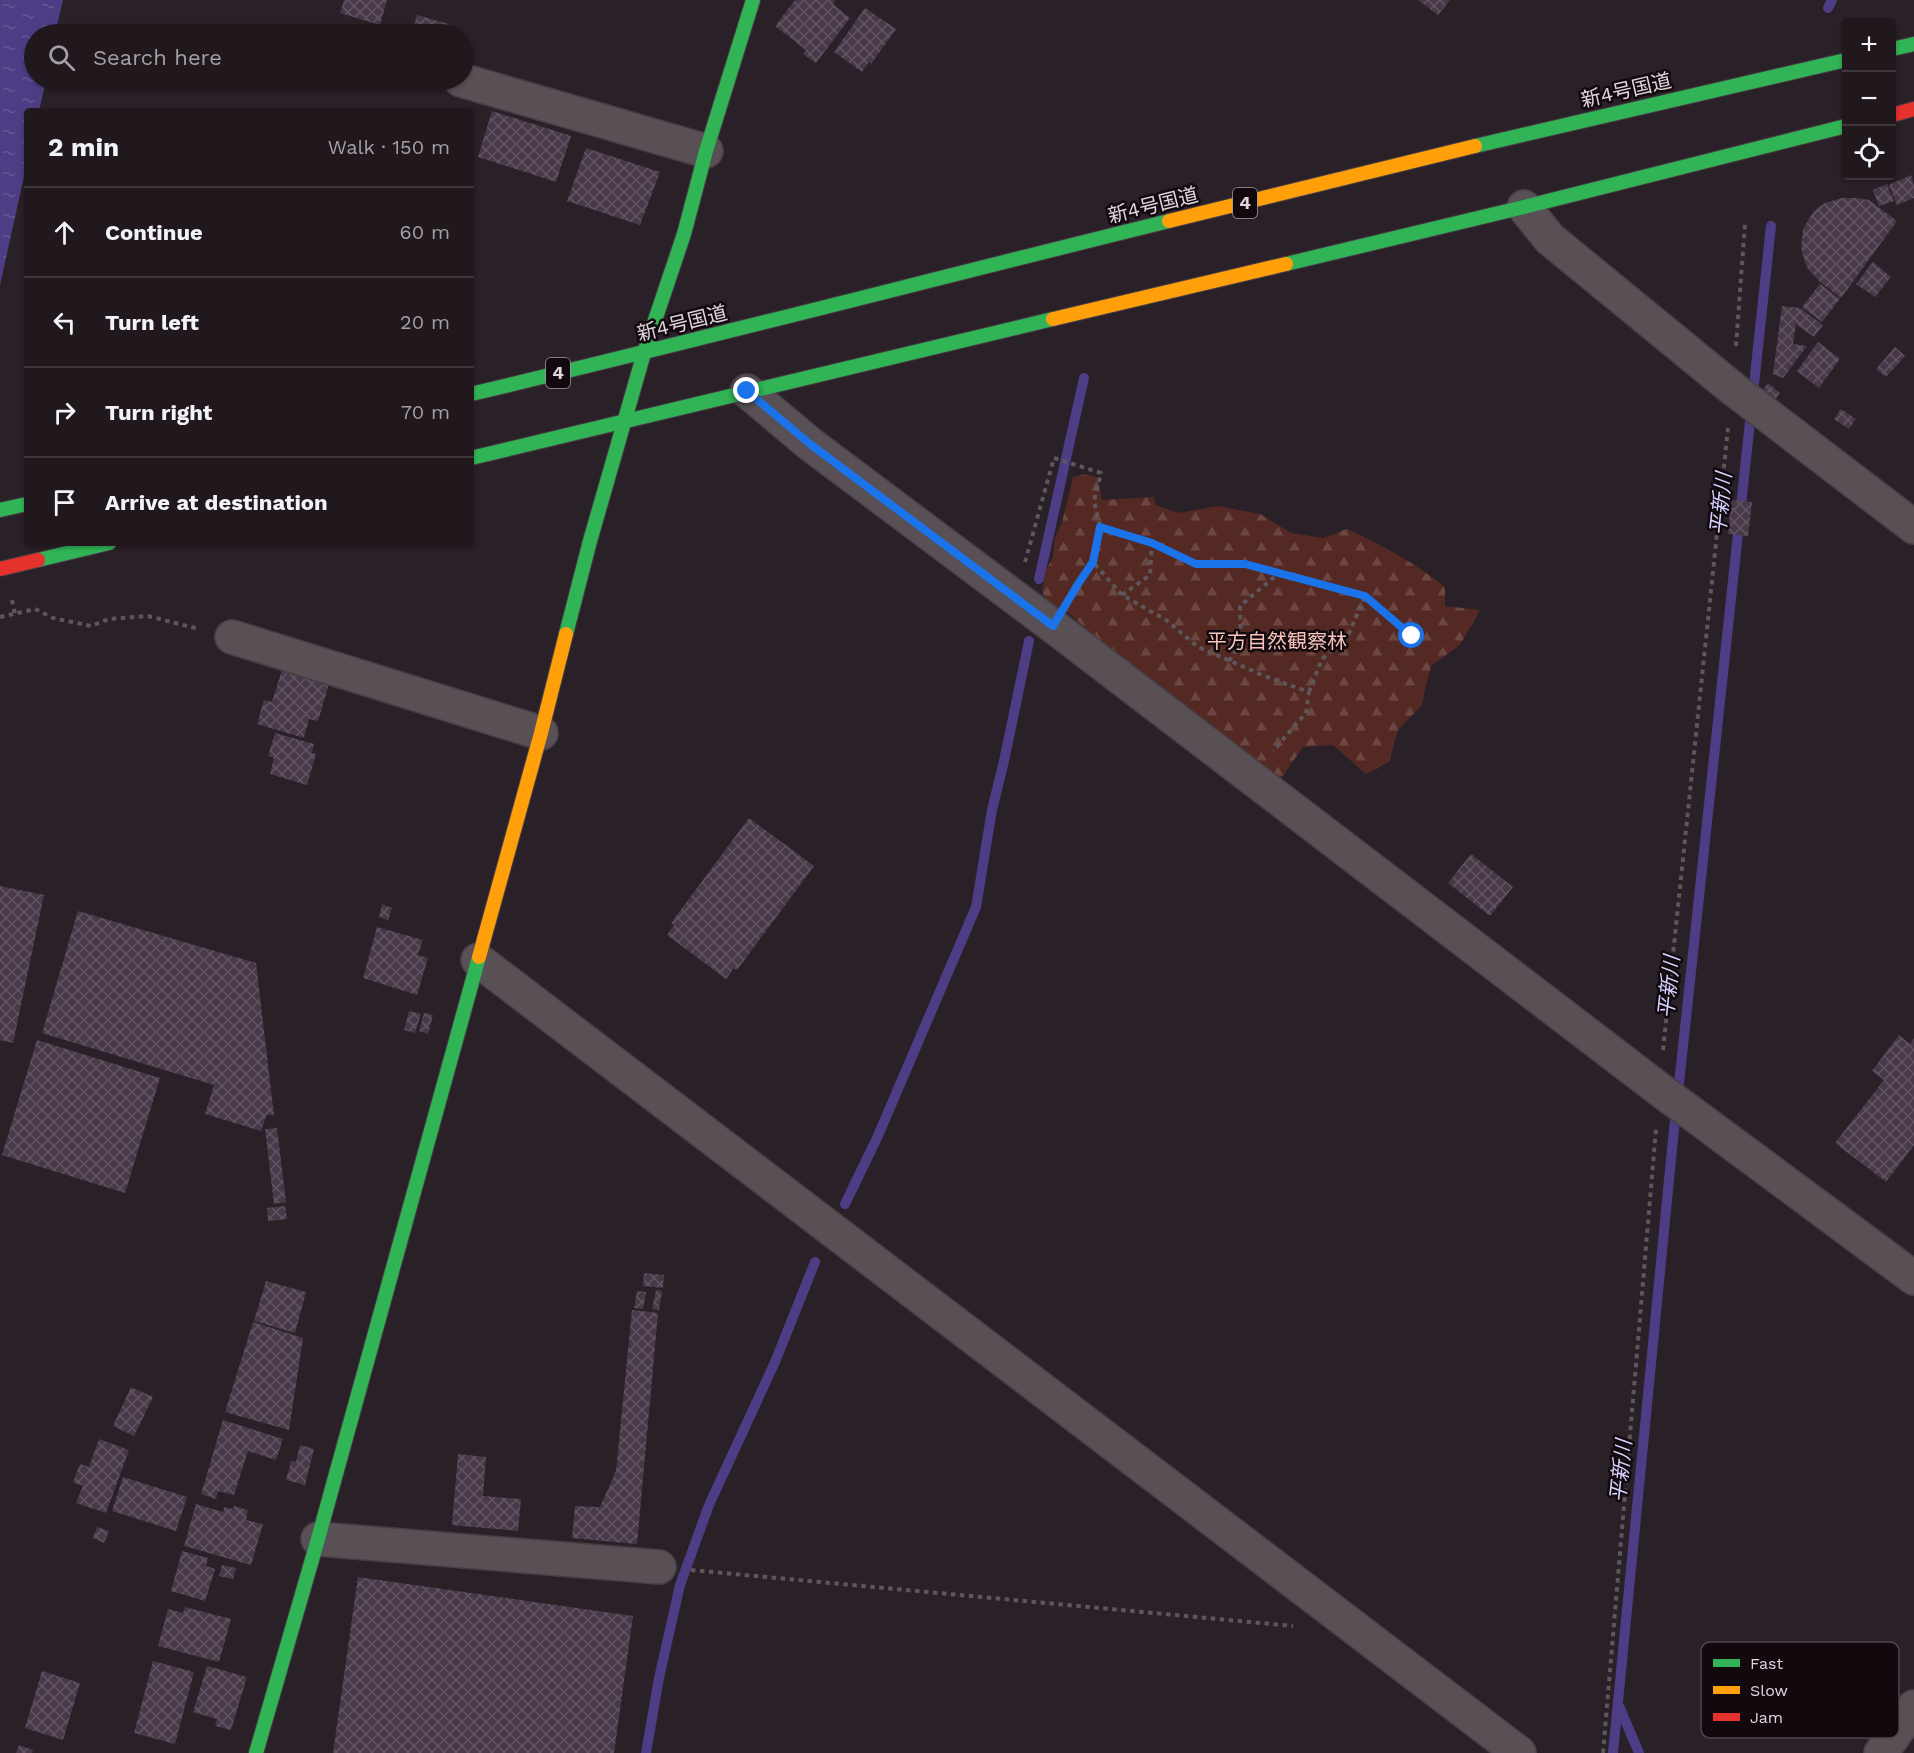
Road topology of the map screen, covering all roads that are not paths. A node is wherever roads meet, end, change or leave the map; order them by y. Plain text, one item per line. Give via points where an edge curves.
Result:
1 (753, 0) edge
2 (1914, 44) edge
3 (1896, 49) edge
4 (1842, 61) edge
5 (474, 84) edge
6 (1914, 109) edge
7 (1896, 114) edge
8 (1842, 127) edge
9 (706, 151) junction
10 (1524, 207) junction
11 (644, 353) junction
12 (747, 391) junction
13 (474, 393) edge
14 (625, 420) junction
15 (474, 457) edge
16 (24, 505) edge
17 (0, 510) edge
18 (1914, 527) edge
19 (96, 546) edge
20 (0, 569) edge
21 (232, 637) road end
22 (541, 733) junction
23 (478, 960) junction
24 (1914, 1278) edge
25 (318, 1539) junction
26 (659, 1568) road end
27 (1914, 1707) edge
28 (1899, 1728) edge
29 (1892, 1738) edge
30 (256, 1753) edge
31 (1519, 1753) edge
32 (1881, 1753) edge

1 - 9 main road
2 - 3 main road
4 - 11 main road, 新4号国道 / 4 via 1518,135
5 - 9 street
6 - 7 main road
8 - 10 main road
9 - 11 main road via 684,234
10 - 12 main road
10 - 18 street via 1550,239 1732,388
11 - 13 main road, 新4号国道 / 4
11 - 14 main road
12 - 14 main road
12 - 24 street via 810,444
14 - 15 main road
14 - 22 main road
16 - 17 main road
19 - 20 main road, bridge
21 - 22 street
22 - 23 main road
23 - 25 main road
23 - 31 street
25 - 26 street
25 - 30 main road
27 - 28 street
29 - 32 street

